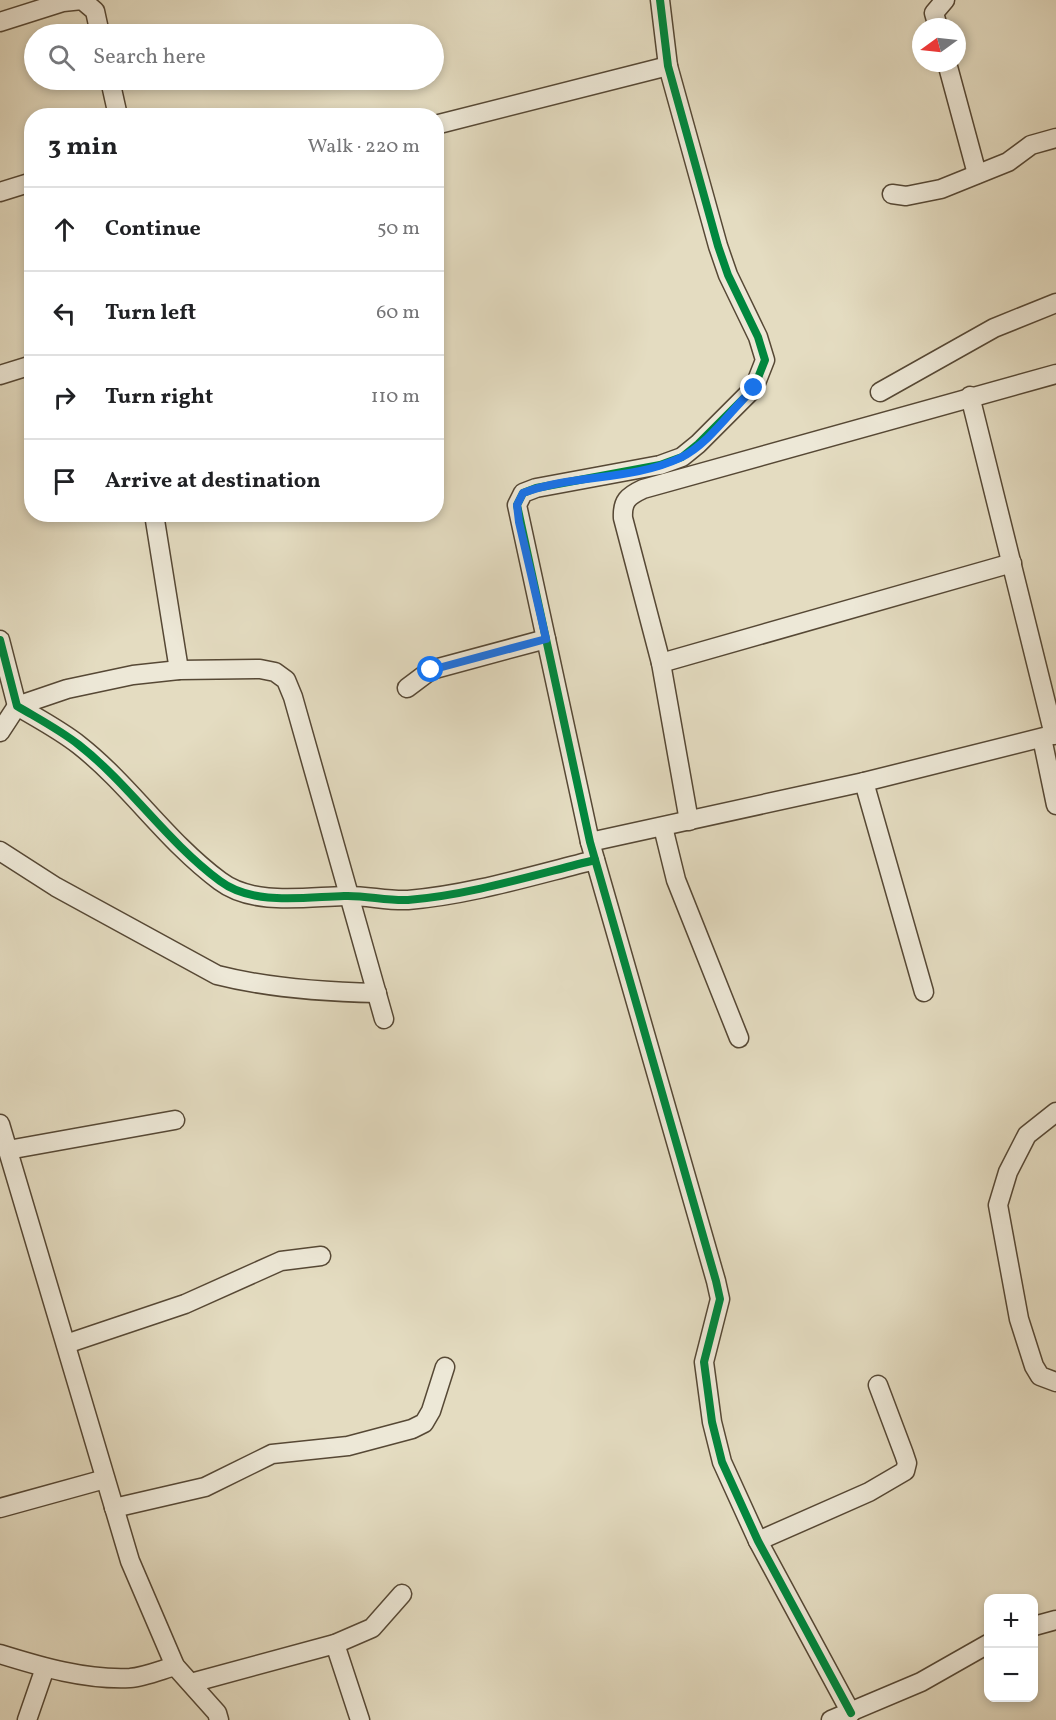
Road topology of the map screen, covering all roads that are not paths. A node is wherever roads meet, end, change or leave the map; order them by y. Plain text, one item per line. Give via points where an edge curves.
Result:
1 (660, 0) edge
2 (945, 0) edge
3 (936, 18) edge
4 (0, 22) edge
5 (98, 24) edge
6 (668, 66) junction
7 (949, 72) edge
8 (112, 90) edge
9 (116, 108) edge
10 (444, 123) edge
11 (1056, 138) edge
12 (977, 174) junction
13 (24, 184) edge
14 (0, 192) edge
15 (892, 194) dead end
16 (1056, 303) edge
17 (24, 368) edge
18 (1056, 374) edge
19 (0, 375) edge
20 (880, 392) dead end
21 (970, 396) junction
22 (155, 522) edge
23 (1012, 563) junction
24 (546, 639) junction
25 (0, 640) edge
26 (661, 663) junction
27 (179, 670) junction
28 (407, 688) dead end
29 (17, 706) junction
30 (0, 732) edge
31 (1050, 736) edge
32 (864, 782) junction
33 (1056, 805) edge
34 (689, 821) junction
35 (663, 827) junction
36 (590, 842) junction
37 (0, 851) edge
38 (595, 860) junction
39 (348, 896) junction
40 (924, 992) dead end
41 (377, 993) junction
42 (384, 1019) dead end
43 (739, 1038) dead end
44 (1056, 1112) edge
45 (175, 1120) dead end
46 (0, 1124) edge
47 (8, 1150) junction
48 (7, 1180) edge
49 (321, 1256) dead end
50 (66, 1344) junction
51 (445, 1367) dead end
52 (1056, 1382) edge
53 (878, 1385) dead end
54 (105, 1479) junction
55 (0, 1508) edge
56 (114, 1508) junction
57 (758, 1541) junction
58 (402, 1594) dead end
59 (1056, 1620) edge
60 (1038, 1625) edge
61 (335, 1644) junction
62 (984, 1646) edge
63 (0, 1654) edge
64 (175, 1666) junction
65 (45, 1668) junction
66 (191, 1683) junction
67 (850, 1713) junction
68 (27, 1720) edge
69 (219, 1720) edge
70 (360, 1720) edge
71 (831, 1720) edge

1 - 6 street
2 - 3 street via 934,12
4 - 5 street via 82,0 95,11
6 - 10 street
6 - 24 street via 718,246 765,360 754,388 681,457 660,465 523,493 517,505 519,522
7 - 12 street
8 - 9 street
11 - 12 street via 1031,144 1008,162
12 - 15 street via 941,189 906,196
13 - 14 street
16 - 20 street via 994,328
17 - 19 street
18 - 21 street
21 - 23 street
21 - 26 street via 643,489 626,498 623,518
22 - 27 street
23 - 26 street
23 - 31 street
24 - 28 street via 431,670
24 - 36 street
25 - 29 street
26 - 34 street
27 - 29 street via 67,689
27 - 39 street via 260,669 275,672 286,680
29 - 30 street
29 - 39 street via 78,744 177,845 222,883 270,897
31 - 32 street
31 - 33 street
32 - 34 street
32 - 40 street
34 - 35 street
35 - 36 street
35 - 43 street via 676,880
36 - 38 street
37 - 41 street via 56,887 217,975 281,986
38 - 39 street via 408,900
38 - 57 street via 716,1281 720,1299 704,1362 712,1422 722,1462
39 - 41 street
41 - 42 street
44 - 52 street via 1027,1135 1008,1172 998,1205 1019,1319 1034,1366 1040,1376
45 - 47 street
46 - 47 street
47 - 48 street
48 - 50 street
49 - 50 street via 281,1262 185,1304
50 - 54 street
51 - 56 street via 431,1411 424,1423 412,1429 348,1446 272,1454 205,1487
53 - 57 street via 907,1463 905,1471 870,1492
54 - 55 street
54 - 56 street
56 - 64 street via 130,1561
57 - 67 street
58 - 61 street via 372,1628
59 - 60 street
61 - 66 street
61 - 70 street
62 - 67 street via 921,1682
63 - 65 street
64 - 65 street via 131,1678
64 - 66 street
65 - 68 street
66 - 69 street
67 - 71 street

